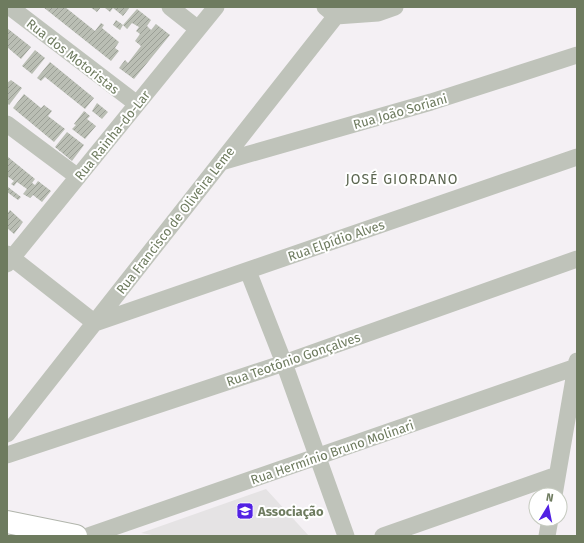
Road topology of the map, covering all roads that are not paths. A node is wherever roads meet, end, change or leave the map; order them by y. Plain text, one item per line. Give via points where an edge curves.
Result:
1 (10, 7) edge
2 (170, 7) edge
3 (216, 7) edge
4 (395, 7) edge
5 (335, 10) edge
6 (198, 29) junction
7 (577, 55) edge
8 (137, 104) junction
9 (7, 124) edge
10 (577, 157) edge
11 (221, 162) junction
12 (78, 177) junction
13 (9, 259) edge
14 (577, 259) edge
15 (248, 271) junction
16 (95, 323) junction
17 (284, 363) junction
18 (576, 364) edge
19 (7, 434) edge
20 (7, 455) edge
21 (317, 457) junction
22 (557, 475) junction
23 (555, 487) edge
24 (7, 522) edge
25 (43, 533) edge
26 (76, 536) edge
27 (88, 536) edge
28 (346, 536) edge
29 (383, 536) edge

1 - 8 street, Rua dos Motoristas
2 - 6 street
3 - 6 street, Rua Rainha-do-Lar
4 - 5 street via 378,13
5 - 11 street, Rua Francisco de Oliveira Leme
6 - 8 street, Rua Rainha-do-Lar
7 - 11 street, Rua João Soriani via 431,102
8 - 12 street, Rua Rainha-do-Lar
9 - 12 street
10 - 15 street, Rua Elpídio Alves
11 - 16 street, Rua Francisco de Oliveira Leme
12 - 13 street, Rua Rainha-do-Lar
13 - 16 street
14 - 17 street, Rua Teotônio Gonçalves
15 - 16 street, Rua Elpídio Alves
15 - 17 street
16 - 19 street, Rua Francisco de Oliveira Leme
17 - 20 street, Rua Teotônio Gonçalves
17 - 21 street
18 - 21 street, Rua Hermínio Bruno Molinari
18 - 22 street
21 - 27 street, Rua Hermínio Bruno Molinari
21 - 28 street
22 - 23 street
22 - 29 street
24 - 25 main road
25 - 26 main road

